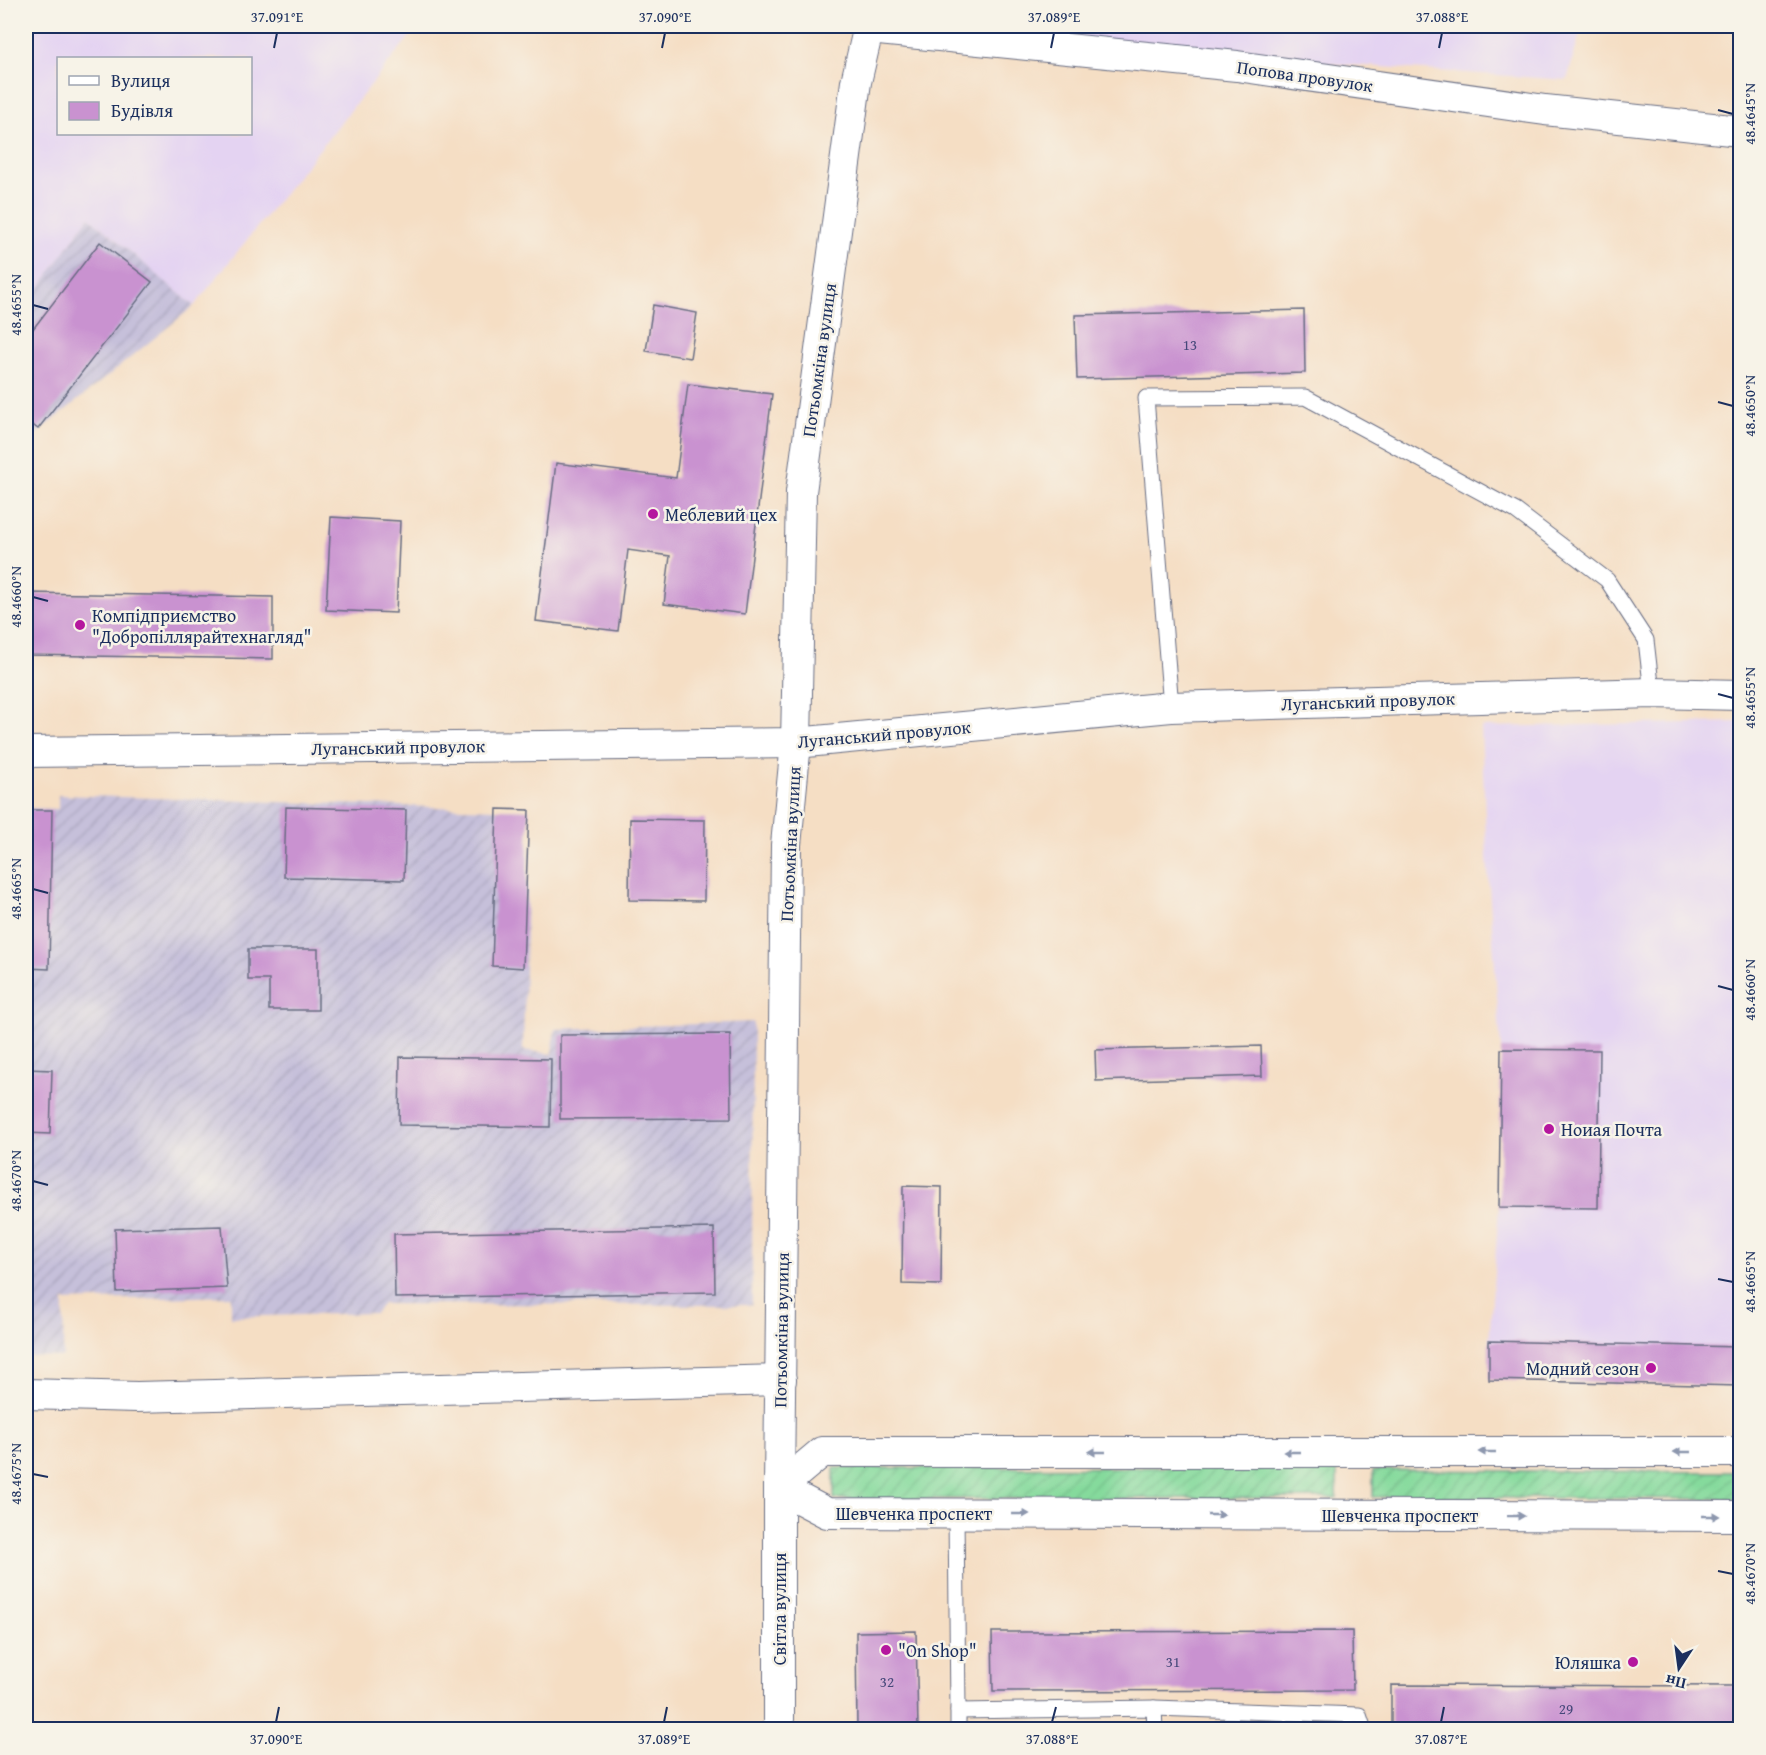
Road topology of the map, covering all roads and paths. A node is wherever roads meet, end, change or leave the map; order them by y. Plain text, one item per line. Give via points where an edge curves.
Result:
1 (869, 27) edge
2 (1740, 131) edge
3 (1652, 693) junction
4 (1740, 695) edge
5 (1171, 707) junction
6 (796, 743) junction
7 (26, 752) edge
8 (781, 1380) junction
9 (26, 1394) edge
10 (1740, 1452) edge
11 (779, 1488) junction
12 (956, 1514) junction
13 (1740, 1516) edge
14 (1154, 1708) junction
15 (958, 1711) junction
16 (779, 1730) edge
17 (958, 1730) edge
18 (1155, 1730) edge
19 (1364, 1730) edge

1 - 2 street, Попова провулок via 1237,66 1545,110
1 - 6 street, Потьомкіна вулиця via 856,82 801,492
3 - 4 street, Луганський провулок
3 - 5 street, Луганський провулок
3 - 5 lane via 1646,640 1607,580 1516,511 1305,398 1146,398
5 - 6 street, Луганський провулок
6 - 7 street, Луганський провулок
6 - 8 street, Потьомкіна вулиця via 786,845
8 - 9 street via 137,1396
8 - 11 street, Потьомкіна вулиця
10 -> 11 street via 822,1452
11 - 12 street, Шевченка проспект via 827,1513
11 - 16 street, Світла вулиця
12 -> 13 street, Шевченка проспект
12 - 15 lane
14 - 15 lane
14 - 18 lane
14 - 19 lane via 1359,1715
15 - 17 lane

